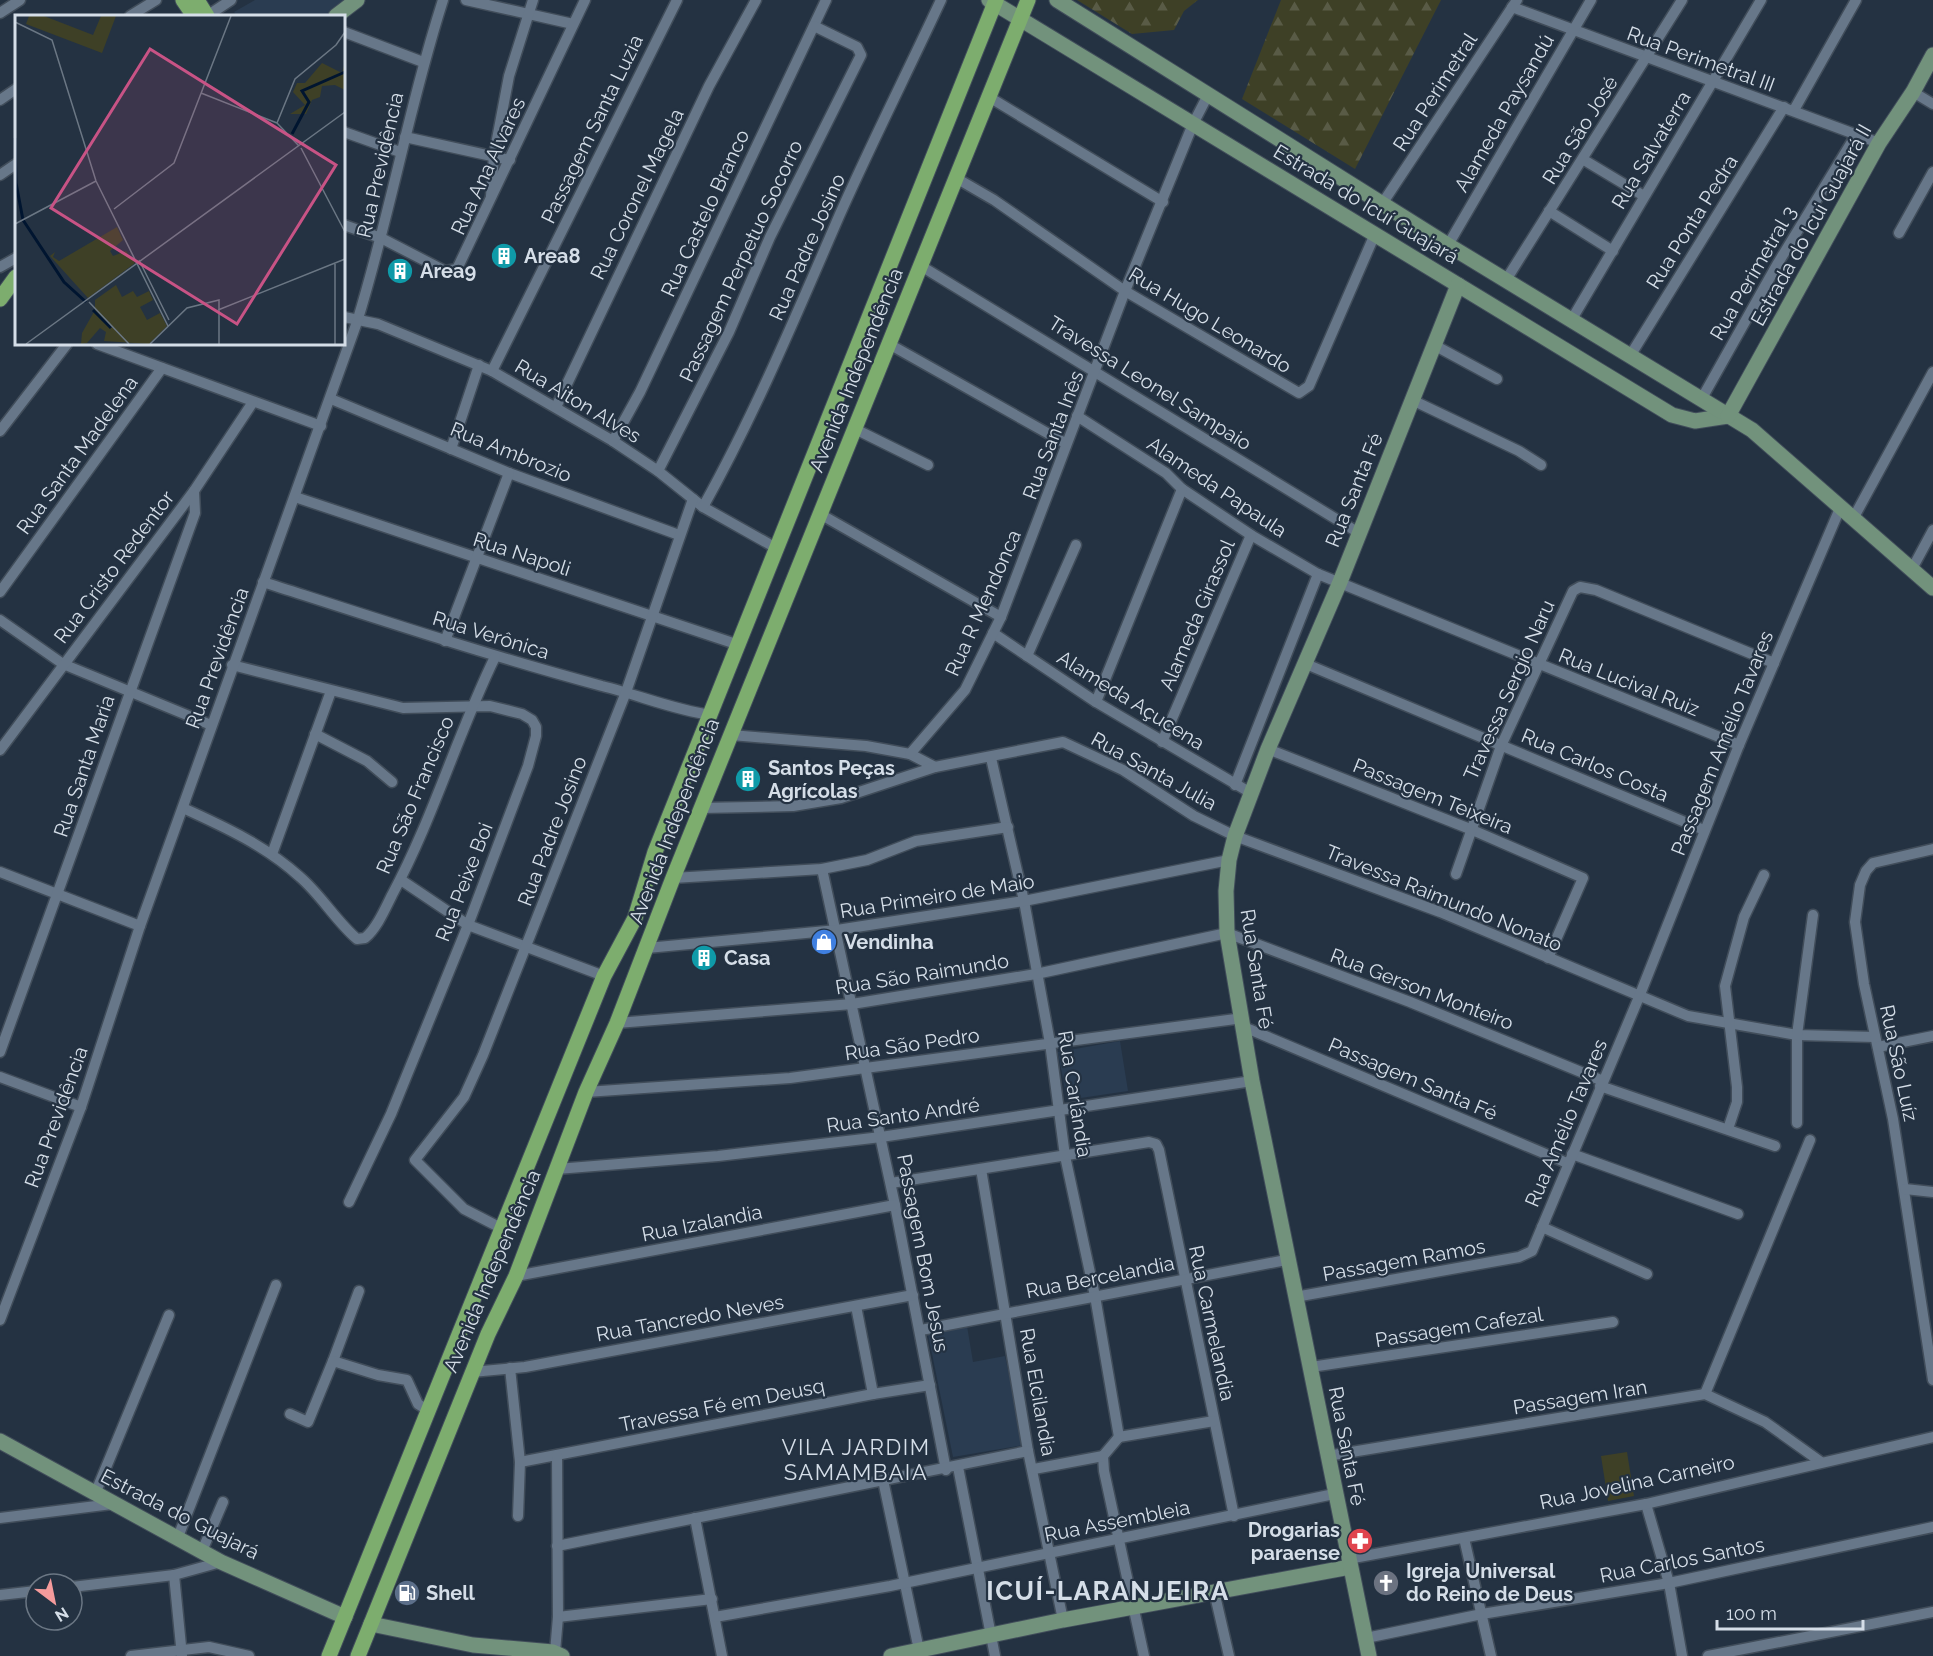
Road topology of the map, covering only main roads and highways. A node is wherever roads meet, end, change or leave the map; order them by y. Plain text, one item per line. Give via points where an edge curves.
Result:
1 (183, 0) edge
2 (197, 0) edge
3 (1028, 0) edge
4 (993, 1) edge
5 (193, 15) edge
6 (206, 15) edge
7 (919, 198) junction
8 (943, 211) junction
9 (15, 278) edge
10 (0, 299) edge
11 (464, 1325) junction
12 (488, 1334) junction
13 (329, 1656) edge
14 (358, 1656) edge

1 - 5 main road
2 - 6 main road
3 - 8 main road, Avenida Independência
4 - 7 main road, Avenida Independência
7 - 8 main road
7 - 11 main road, Avenida Independência via 654,852 635,918 604,976
8 - 12 main road, Avenida Independência via 586,1092 516,1276
9 - 10 main road
11 - 12 main road
11 - 13 main road, Avenida Independência
12 - 14 main road, Avenida Independência

